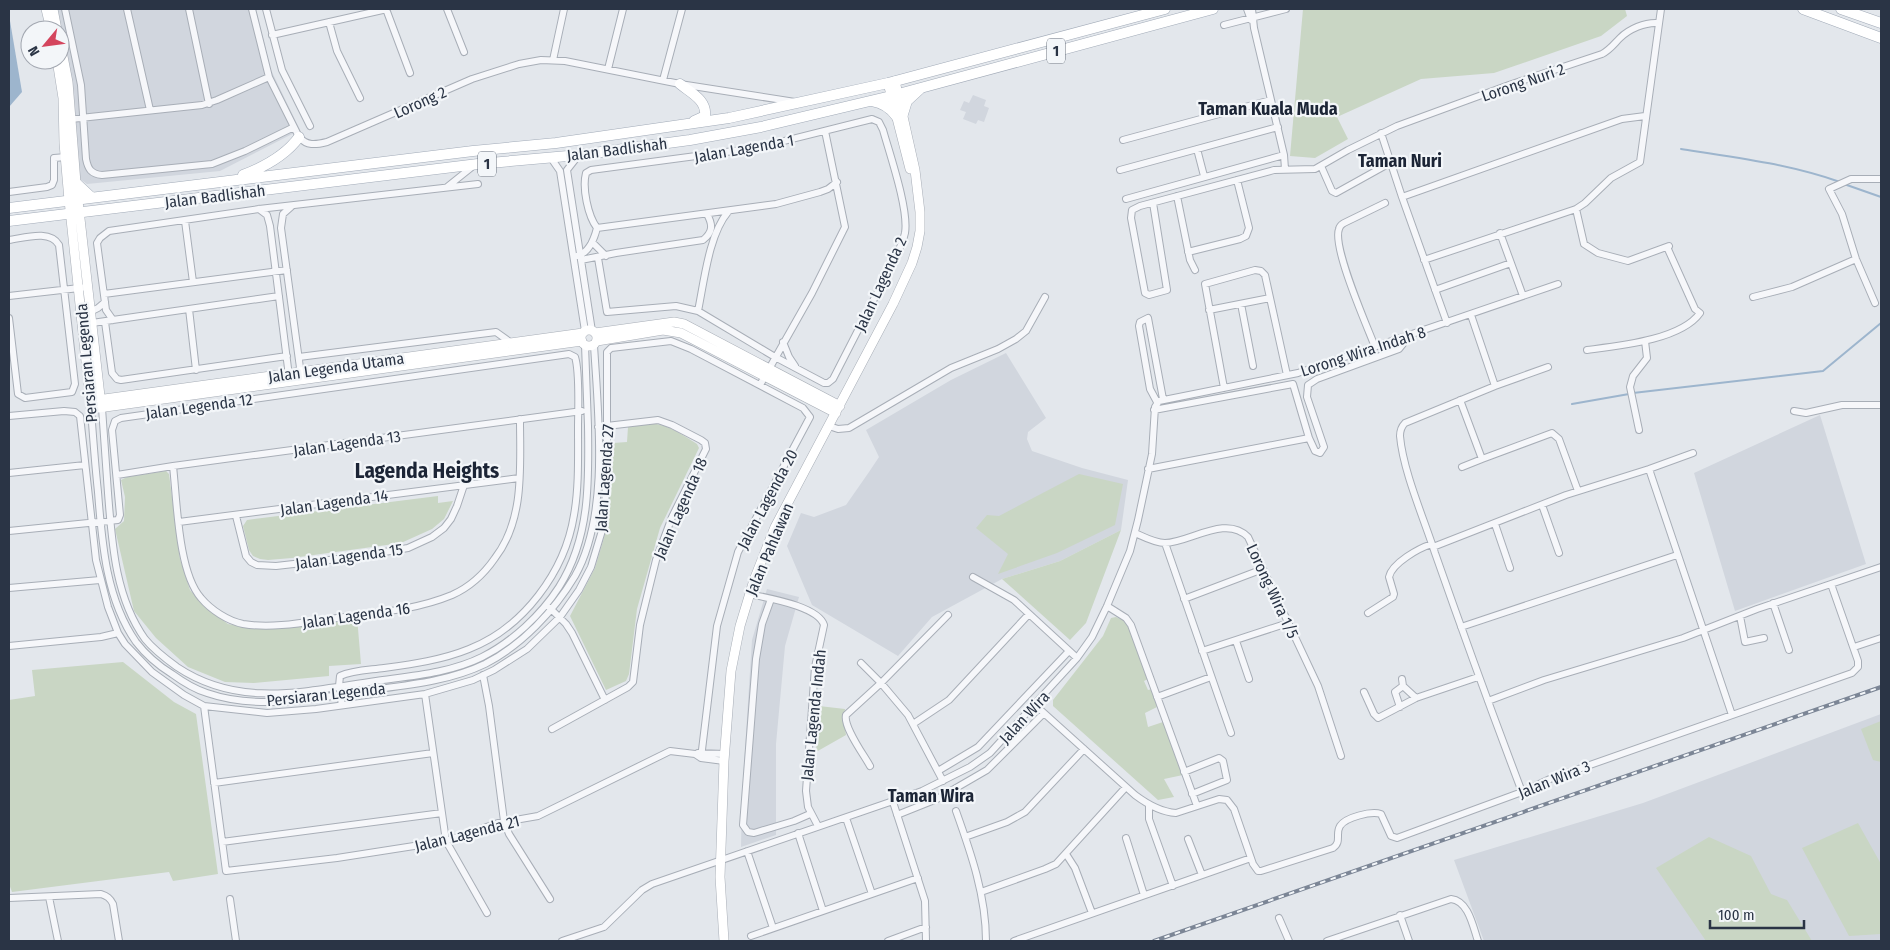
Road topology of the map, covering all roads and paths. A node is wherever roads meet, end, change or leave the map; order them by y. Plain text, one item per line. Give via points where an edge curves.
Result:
1 (65, 9) edge
2 (127, 9) edge
3 (189, 9) edge
4 (252, 9) edge
5 (266, 9) edge
6 (387, 9) edge
7 (447, 9) edge
8 (564, 9) edge
9 (623, 9) edge
10 (682, 9) edge
11 (1165, 9) edge
12 (1213, 9) edge
13 (1247, 9) edge
14 (1252, 9) edge
15 (1286, 9) edge
16 (1661, 9) edge
17 (1803, 9) edge
18 (1841, 9) edge
19 (1252, 18) junction
20 (329, 22) junction
21 (1658, 23) junction
22 (1881, 23) edge
23 (1224, 25) dead end
24 (272, 34) junction
25 (1881, 38) edge
26 (464, 52) dead end
27 (553, 60) junction
28 (608, 69) junction
29 (59, 70) edge
30 (66, 70) edge
31 (410, 73) dead end
32 (269, 77) junction
33 (663, 80) junction
34 (892, 82) junction
35 (683, 84) junction
36 (923, 87) junction
37 (895, 95) junction
38 (360, 98) dead end
39 (1271, 100) junction
40 (869, 101) junction
41 (798, 103) junction
42 (209, 104) junction
43 (150, 110) junction
44 (900, 115) junction
45 (1645, 116) junction
46 (84, 117) junction
47 (70, 119) junction
48 (879, 122) joint
49 (310, 126) dead end
50 (294, 127) junction
51 (1278, 127) junction
52 (672, 128) junction
53 (825, 131) junction
54 (1381, 133) junction
55 (299, 137) junction
56 (1123, 140) dead end
57 (1197, 149) junction
58 (579, 155) junction
59 (1284, 155) junction
60 (66, 157) junction
61 (551, 158) junction
62 (1390, 163) junction
63 (478, 164) junction
64 (1321, 166) junction
65 (1285, 169) junction
66 (1120, 170) dead end
67 (1204, 176) junction
68 (1881, 179) edge
69 (231, 180) junction
70 (1237, 180) junction
71 (837, 182) junction
72 (76, 183) junction
73 (478, 184) dead end
74 (446, 188) junction
75 (9, 192) edge
76 (1177, 196) junction
77 (91, 197) junction
78 (1402, 197) junction
79 (1126, 199) dead end
80 (74, 200) junction
81 (1153, 202) junction
82 (1385, 203) dead end
83 (293, 205) junction
84 (9, 208) edge
85 (259, 209) junction
86 (1576, 209) junction
87 (728, 212) junction
88 (75, 213) junction
89 (707, 214) junction
90 (9, 221) edge
91 (185, 221) junction
92 (598, 228) junction
93 (1500, 233) junction
94 (9, 240) edge
95 (703, 240) junction
96 (592, 242) junction
97 (710, 252) junction
98 (1188, 252) junction
99 (606, 256) junction
100 (578, 258) junction
101 (598, 258) junction
102 (1856, 259) junction
103 (1424, 260) junction
104 (1511, 263) junction
105 (287, 270) junction
106 (1195, 270) dead end
107 (276, 271) junction
108 (193, 282) junction
109 (1558, 284) dead end
110 (83, 287) junction
111 (65, 289) junction
112 (1435, 290) junction
113 (104, 294) junction
114 (9, 296) edge
115 (279, 296) junction
116 (1523, 296) junction
117 (1045, 297) dead end
118 (1753, 297) dead end
119 (1270, 298) junction
120 (105, 302) junction
121 (1875, 303) dead end
122 (1241, 304) junction
123 (189, 309) junction
124 (1209, 310) junction
125 (698, 311) junction
126 (90, 312) junction
127 (1470, 315) junction
128 (9, 318) edge
129 (113, 320) junction
130 (105, 322) junction
131 (1447, 323) junction
132 (92, 324) junction
133 (589, 337) junction
134 (1401, 338) junction
135 (1645, 341) junction
136 (510, 342) junction
137 (784, 342) junction
138 (1375, 347) junction
139 (362, 350) junction
140 (1587, 350) dead end
141 (287, 356) junction
142 (299, 357) junction
143 (776, 357) junction
144 (349, 365) junction
145 (1253, 366) dead end
146 (1548, 367) dead end
147 (797, 369) junction
148 (196, 370) junction
149 (767, 372) junction
150 (1289, 375) junction
151 (301, 376) junction
152 (290, 377) junction
153 (241, 384) junction
154 (1294, 384) junction
155 (760, 385) junction
156 (1495, 386) junction
157 (1224, 388) junction
158 (244, 399) junction
159 (1460, 400) junction
160 (1881, 400) edge
161 (1160, 401) junction
162 (101, 403) junction
163 (90, 405) junction
164 (1881, 405) edge
165 (838, 409) junction
166 (587, 410) junction
167 (1154, 410) junction
168 (1794, 411) dead end
169 (1881, 411) edge
170 (578, 412) junction
171 (9, 416) edge
172 (520, 419) junction
173 (608, 426) junction
174 (829, 426) junction
175 (598, 427) junction
176 (1639, 430) dead end
177 (1308, 438) junction
178 (1692, 453) dead end
179 (1482, 459) junction
180 (85, 465) junction
181 (173, 466) junction
182 (1462, 467) dead end
183 (1148, 469) junction
184 (1649, 469) junction
185 (9, 473) edge
186 (117, 475) junction
187 (519, 478) junction
188 (464, 485) junction
189 (1578, 491) junction
190 (1542, 505) junction
191 (236, 516) junction
192 (100, 522) junction
193 (110, 522) junction
194 (179, 522) junction
195 (91, 523) junction
196 (1495, 524) junction
197 (9, 531) edge
198 (1135, 533) junction
199 (1165, 543) junction
200 (1433, 546) junction
201 (1559, 553) dead end
202 (1677, 555) junction
203 (1881, 567) edge
204 (1510, 568) dead end
205 (1264, 570) junction
206 (972, 577) dead end
207 (100, 580) junction
208 (1831, 584) junction
209 (9, 588) edge
210 (749, 594) junction
211 (771, 599) junction
212 (1184, 599) junction
213 (1774, 603) junction
214 (1108, 606) junction
215 (549, 607) junction
216 (1368, 613) dead end
217 (1028, 614) junction
218 (948, 615) dead end
219 (1740, 616) junction
220 (560, 617) junction
221 (1288, 623) junction
222 (1461, 626) junction
223 (1704, 630) junction
224 (118, 633) junction
225 (1764, 638) dead end
226 (1881, 638) edge
227 (1236, 641) junction
228 (9, 646) edge
229 (1854, 647) junction
230 (1789, 650) dead end
231 (1068, 651) junction
232 (1202, 651) junction
233 (1077, 658) junction
234 (172, 663) junction
235 (861, 663) dead end
236 (166, 671) junction
237 (484, 675) junction
238 (1211, 677) junction
239 (1478, 677) junction
240 (161, 679) junction
241 (1249, 679) dead end
242 (1402, 679) dead end
243 (881, 683) junction
244 (339, 686) junction
245 (1403, 686) junction
246 (1364, 692) dead end
247 (340, 694) junction
248 (425, 694) junction
249 (1158, 697) junction
250 (1416, 698) junction
251 (605, 700) junction
252 (1488, 701) junction
253 (342, 705) junction
254 (1035, 705) junction
255 (204, 706) junction
256 (1400, 707) junction
257 (1044, 713) junction
258 (1732, 715) junction
259 (913, 724) junction
260 (552, 729) dead end
261 (1231, 734) dead end
262 (1084, 749) junction
263 (433, 753) junction
264 (702, 755) junction
265 (1341, 756) dead end
266 (724, 757) junction
267 (870, 766) dead end
268 (938, 771) junction
269 (1184, 772) junction
270 (943, 781) junction
271 (214, 783) junction
272 (1126, 788) junction
273 (1522, 792) junction
274 (1192, 794) junction
275 (893, 802) junction
276 (1149, 805) junction
277 (1197, 806) junction
278 (956, 811) dead end
279 (442, 812) junction
280 (810, 814) junction
281 (897, 814) junction
282 (846, 818) junction
283 (504, 821) junction
284 (818, 826) junction
285 (798, 834) junction
286 (965, 837) junction
287 (1126, 838) dead end
288 (1188, 839) dead end
289 (222, 842) junction
290 (446, 842) junction
291 (747, 852) junction
292 (1066, 854) junction
293 (1251, 858) junction
294 (720, 862) junction
295 (1202, 875) junction
296 (918, 878) junction
297 (1173, 886) junction
298 (981, 892) junction
299 (872, 894) junction
300 (1144, 895) junction
301 (49, 897) junction
302 (9, 898) edge
303 (230, 899) dead end
304 (550, 899) dead end
305 (823, 911) junction
306 (487, 913) dead end
307 (1092, 913) junction
308 (1400, 916) junction
309 (1279, 918) dead end
310 (926, 927) junction
311 (773, 928) junction
312 (751, 936) dead end
313 (1348, 938) edge
314 (58, 941) edge
315 (118, 941) edge
316 (236, 941) edge
317 (562, 941) edge
318 (724, 941) edge
319 (888, 941) edge
320 (926, 941) edge
321 (986, 941) edge
322 (1014, 941) edge
323 (1289, 941) edge
324 (1327, 941) edge
325 (1409, 941) edge
326 (1478, 941) edge

1 - 46 street via 78,68
2 - 43 street
3 - 42 street
4 - 32 street
5 - 24 street
6 - 20 street
6 - 31 street
7 - 26 street
8 - 27 street
9 - 28 street
10 - 33 street
11 - 34 main road, Jalan Badlishah / 1
12 - 36 main road, Jalan Badlishah / 1
13 - 19 street
14 - 19 street
15 - 19 street
16 - 21 street
17 - 25 main road
18 - 22 main road
19 - 23 street
19 - 39 street
20 - 24 street
20 - 38 street via 337,51
21 - 45 street
21 - 54 street, Lorong Nuri 2 via 1628,32 1609,50 1595,57
24 - 49 street via 282,70
27 - 28 street, Lorong 2
27 - 55 street, Lorong 2 via 519,64 487,74 327,142 310,145
28 - 33 street, Lorong 2
29 - 60 street
30 - 47 street
32 - 42 street
32 - 50 street
33 - 35 street, Lorong 2
34 - 37 street, Jalan Pahlawan
34 - 41 main road, Jalan Badlishah / 1
35 - 41 street, Lorong 2
35 - 52 main road via 698,98 705,113 701,119
36 - 37 main road, Jalan Badlishah / 1
36 - 44 main road via 908,101
37 - 40 main road, Jalan Badlishah / 1
37 - 44 street, Jalan Pahlawan
39 - 51 street
39 - 56 street
40 - 44 main road via 889,107
40 - 58 main road, Jalan Badlishah / 1 via 747,130
41 - 52 main road, Jalan Badlishah / 1
42 - 43 street
43 - 46 street
44 - 165 street, Jalan Pahlawan via 904,151 916,186 920,212 915,256
45 - 78 street via 1622,119
45 - 86 street via 1640,162 1611,178
46 - 47 street
46 - 50 street via 87,167 91,172 102,175 212,164
47 - 72 street
48 - 53 street, Jalan Lagenda 1 via 872,119
48 - 147 street, Jalan Lagenda 2 via 901,197 906,227 903,242 834,379 824,383
50 - 55 street
51 - 57 street
51 - 59 street
52 - 69 main road, Jalan Badlishah / 1
53 - 71 street
53 - 92 street, Jalan Lagenda 1 via 756,148 586,172 589,212
54 - 62 street
54 - 64 street, Lorong Nuri 2
55 - 69 main road via 274,160
57 - 66 street
57 - 67 street
58 - 61 main road, Jalan Badlishah / 1
58 - 100 street via 567,170
59 - 65 street
59 - 67 street
60 - 75 street via 54,158 52,185
60 - 80 street
61 - 63 main road, Jalan Badlishah / 1
61 - 100 street via 560,171
62 - 64 street via 1336,193 1332,191
62 - 78 street
63 - 74 street
63 - 88 main road, Jalan Badlishah / 1
64 - 65 street via 1312,170
65 - 70 street
67 - 79 street
68 - 102 street via 1846,181 1829,189 1842,214
69 - 77 main road, Jalan Badlishah / 1
70 - 76 street
70 - 98 street via 1248,234 1240,240
71 - 87 street via 820,192
71 - 137 street via 846,223 844,232
72 - 77 main road
72 - 80 street
73 - 74 street
74 - 83 street
76 - 81 street
76 - 98 street
77 - 80 main road, Jalan Badlishah / 1
78 - 103 street
80 - 84 main road, Jalan Badlishah / 1
80 - 88 street, Persiaran Legenda
81 - 81 street via 1167,290 1149,295 1145,293 1131,214 1135,208
82 - 138 street via 1344,223 1338,233 1345,267
83 - 85 street
83 - 105 street via 281,220
85 - 91 street
85 - 107 street via 268,218
86 - 93 street
86 - 135 street via 1584,244 1598,253 1628,261 1668,247 1695,309 1700,313 1691,323
87 - 89 street
87 - 97 street via 720,222
88 - 90 main road, Jalan Badlishah / 1
88 - 110 street, Persiaran Legenda
89 - 92 street
89 - 95 street via 712,227 711,233
91 - 108 street
91 - 113 street via 109,231 100,238
92 - 96 street
93 - 103 street
93 - 104 street
94 - 111 street via 55,238 60,249
95 - 97 street
95 - 99 street
96 - 99 street
96 - 100 street
97 - 125 street
98 - 106 street
99 - 101 street
100 - 101 street
100 - 133 street
101 - 125 street, Jalan Lagenda 2 via 607,312 676,306
102 - 118 street via 1792,287
102 - 121 street
103 - 112 street
104 - 112 street
104 - 116 street
105 - 107 street
105 - 142 street
107 - 108 street
107 - 115 street
108 - 113 street
109 - 116 street, Lorong Wira Indah 8
110 - 111 street
110 - 126 street, Persiaran Legenda
110 - 163 street, Persiaran Legenda
111 - 114 street
111 - 128 street via 75,384 68,393 25,398 16,391
112 - 131 street
113 - 120 street
115 - 123 street
115 - 141 street
116 - 127 street, Lorong Wira Indah 8
117 - 174 street via 1026,331 1016,339 952,368 849,428
119 - 122 street
119 - 124 street via 1263,272 1255,270 1205,284
119 - 150 street
120 - 126 street
120 - 129 street
122 - 124 street
122 - 145 street
123 - 129 street
123 - 148 street
124 - 157 street
125 - 143 street, Jalan Lagenda 2
126 - 132 street, Persiaran Legenda
127 - 131 street, Lorong Wira Indah 8
127 - 156 street
129 - 130 street
130 - 132 street
130 - 148 street via 112,374 117,379
131 - 134 street, Lorong Wira Indah 8
132 - 162 street, Persiaran Legenda
133 - 136 street, Jalan Legenda Utama
133 - 149 street via 676,331
133 - 151 street, Jalan Legenda Utama
133 - 166 street, Persiaran Legenda
133 - 175 street, Persiaran Legenda
134 - 138 street, Lorong Wira Indah 8
134 - 177 street via 1403,344 1399,350 1308,385 1307,397 1324,444 1323,451 1315,451
135 - 140 street
135 - 176 street via 1647,358 1631,381 1630,394
136 - 139 street via 496,332
136 - 144 street, Jalan Legenda Utama
137 - 143 street
137 - 147 street
138 - 150 street, Lorong Wira Indah 8
139 - 142 street
139 - 144 street
141 - 148 street
141 - 152 street
142 - 151 street
143 - 147 street, Jalan Lagenda 2
143 - 149 street
144 - 151 street, Jalan Legenda Utama
146 - 156 street
149 - 155 street
149 - 165 street
150 - 154 street
150 - 157 street, Lorong Wira Indah 8
151 - 152 street, Jalan Legenda Utama
152 - 153 street, Jalan Legenda Utama
153 - 158 street
153 - 162 street, Jalan Legenda Utama
154 - 167 street
154 - 177 street
155 - 173 street, Jalan Lagenda 27 via 675,342 611,348 606,358
155 - 264 street, Jalan Lagenda 20 via 803,408 810,414 810,420 733,564 715,634
156 - 159 street
157 - 161 street, Lorong Wira Indah 8
158 - 170 street, Jalan Legenda 12 via 569,354 576,361
158 - 186 street, Jalan Legenda 12 via 118,419 112,430
159 - 179 street
159 - 200 street via 1405,423 1400,430 1407,467
160 - 164 street
161 - 161 street via 1148,318 1143,319 1139,326 1150,389
161 - 167 street, Jalan Wira
162 - 163 street, Jalan Legenda Utama
162 - 193 street, Persiaran Legenda
163 - 192 street, Persiaran Legenda
164 - 168 street via 1842,406 1806,413
164 - 169 street
165 - 174 street, Jalan Pahlawan
166 - 170 street, Jalan Lagenda 13
166 - 215 street, Persiaran Legenda via 587,500 582,534
167 - 183 street, Jalan Wira
170 - 172 street, Jalan Lagenda 13
170 - 244 street via 577,480 571,530 553,574 525,611 504,630 469,649 426,662 345,674 339,677
171 - 180 street, Jalan Lagenda 27 via 64,411 78,414
172 - 181 street, Jalan Lagenda 13
172 - 187 street, Jalan Lagenda 16
173 - 175 street, Jalan Lagenda 18
173 - 220 street, Jalan Lagenda 27 via 606,505 600,540 588,573
173 - 251 street, Jalan Lagenda 18 via 662,421 701,440 706,449 672,517 656,560 640,624 633,682
174 - 210 street, Jalan Pahlawan via 775,528
175 - 215 street, Persiaran Legenda via 596,501 590,536 576,574
177 - 183 street
178 - 184 street
179 - 182 street
179 - 189 street via 1552,433 1559,439
180 - 185 street
180 - 195 street, Jalan Lagenda 27
181 - 186 street, Jalan Lagenda 13
181 - 194 street, Jalan Lagenda 16
183 - 198 street, Jalan Wira
184 - 189 street
184 - 202 street
186 - 193 street, Jalan Legenda 12 via 120,515 118,520
187 - 188 street, Jalan Lagenda 14
187 - 194 street, Jalan Lagenda 16 via 515,513 504,543 487,568 462,590 413,607 294,624 235,622 202,600 186,565
188 - 191 street, Jalan Lagenda 14
188 - 191 street, Jalan Lagenda 15 via 450,519 432,537 408,548 355,557 276,566 257,565 246,556
189 - 190 street
190 - 196 street
190 - 201 street
191 - 194 street, Jalan Lagenda 14
192 - 193 street
192 - 195 street
192 - 236 street, Persiaran Legenda via 110,579 123,618 141,648
193 - 234 street, Persiaran Legenda via 117,572 133,620 153,648
195 - 197 street
195 - 207 street, Jalan Lagenda 27
196 - 200 street
196 - 204 street
198 - 199 street
198 - 214 street, Jalan Wira
199 - 205 street, Lorong Wira 1/5 via 1206,531 1239,530 1248,537
199 - 212 street
200 - 216 street via 1411,552 1392,571 1389,577 1393,597
200 - 222 street
202 - 222 street
202 - 223 street
203 - 208 street
205 - 212 street
205 - 221 street, Lorong Wira 1/5
206 - 217 street via 1006,594
207 - 209 street
207 - 224 street, Jalan Lagenda 27
208 - 213 street
208 - 229 street, Jalan Wira 3
210 - 211 street, Jalan Lagenda Indah
210 - 266 street, Jalan Pahlawan via 731,671
211 - 280 street, Jalan Lagenda Indah via 802,608 820,618 824,625 816,660 812,707 806,799
211 - 280 street via 762,624 756,659 743,825 748,832 754,833
212 - 232 street
213 - 219 street
213 - 230 street
214 - 233 street, Jalan Wira
214 - 249 street via 1129,621
215 - 220 street
215 - 244 street, Persiaran Legenda via 493,651 469,662 416,675
215 - 247 street, Persiaran Legenda via 514,646 473,669 418,684
217 - 231 street
217 - 259 street via 949,700
218 - 243 street
219 - 223 street
219 - 225 street via 1745,642
220 - 237 street, Jalan Lagenda 27 via 527,650
220 - 251 street via 572,633
221 - 227 street
221 - 265 street, Lorong Wira 1/5 via 1318,686
222 - 239 street
223 - 252 street
223 - 258 street
224 - 228 street
224 - 240 street, Jalan Lagenda 27 via 139,660
226 - 229 street
227 - 232 street
227 - 241 street
229 - 258 street, Jalan Wira 3 via 1858,665 1852,673
231 - 233 street
231 - 268 street via 978,747
232 - 238 street
233 - 254 street, Jalan Wira
234 - 236 street
234 - 244 street, Persiaran Legenda via 212,686 234,691 274,694
235 - 243 street
236 - 240 street
236 - 247 street, Persiaran Legenda via 204,692 232,699 288,701
237 - 248 street, Jalan Lagenda 27
237 - 283 street
238 - 249 street
238 - 261 street
239 - 250 street
239 - 252 street
240 - 255 street, Jalan Lagenda 27
242 - 245 street
243 - 259 street
243 - 267 street via 845,719
244 - 247 street
245 - 250 street
245 - 256 street via 1395,692
246 - 256 street via 1376,717
247 - 253 street
248 - 253 street, Jalan Lagenda 27
248 - 263 street
249 - 269 street
250 - 256 street
251 - 260 street, Jalan Lagenda 18
252 - 273 street
253 - 255 street, Jalan Lagenda 27 via 276,713
254 - 257 street
254 - 270 street, Jalan Wira via 983,759
255 - 271 street
257 - 262 street
257 - 281 street, Jalan Wira via 982,774 937,799
258 - 273 street, Jalan Wira 3
259 - 268 street
262 - 272 street
262 - 286 street via 1025,812
263 - 271 street
263 - 279 street
264 - 266 street, Jalan Lagenda 21
264 - 283 street, Jalan Lagenda 21 via 665,752 538,816
266 - 294 street, Jalan Pahlawan
268 - 270 street
269 - 274 street
269 - 274 street via 1218,758 1223,761 1227,780
270 - 275 street, Jalan Wira
271 - 289 street
272 - 276 street
272 - 292 street
273 - 293 street, Jalan Wira 3 via 1395,839 1381,814 1365,814 1340,826 1338,842 1333,848 1261,871
274 - 277 street
275 - 281 street
275 - 282 street, Jalan Wira
276 - 277 street via 1170,813
276 - 297 street via 1150,820
277 - 293 street via 1223,799 1231,804
278 - 286 street
279 - 289 street
279 - 290 street
280 - 284 street, Jalan Lagenda Indah
281 - 296 street
282 - 284 street, Jalan Wira
282 - 299 street
283 - 290 street, Jalan Lagenda 21
283 - 304 street
284 - 285 street, Jalan Wira
285 - 291 street, Jalan Wira
285 - 305 street
286 - 298 street
287 - 300 street
288 - 295 street
289 - 290 street, Jalan Lagenda 21 via 226,871
290 - 306 street
291 - 294 street, Jalan Wira
291 - 311 street
292 - 298 street via 1045,869
292 - 307 street via 1076,868
293 - 295 street
294 - 317 street, Jalan Wira via 647,886 604,927
294 - 318 street, Jalan Pahlawan
295 - 297 street
296 - 299 street
296 - 310 street via 926,902
297 - 300 street
298 - 321 street
299 - 305 street
300 - 307 street
301 - 302 street
301 - 314 street
301 - 315 street via 105,896 113,904
303 - 316 street
305 - 311 street
307 - 322 street
308 - 313 street
308 - 325 street
308 - 326 street via 1456,899 1466,909
309 - 323 street
310 - 319 street
310 - 320 street
311 - 312 street
313 - 324 street

